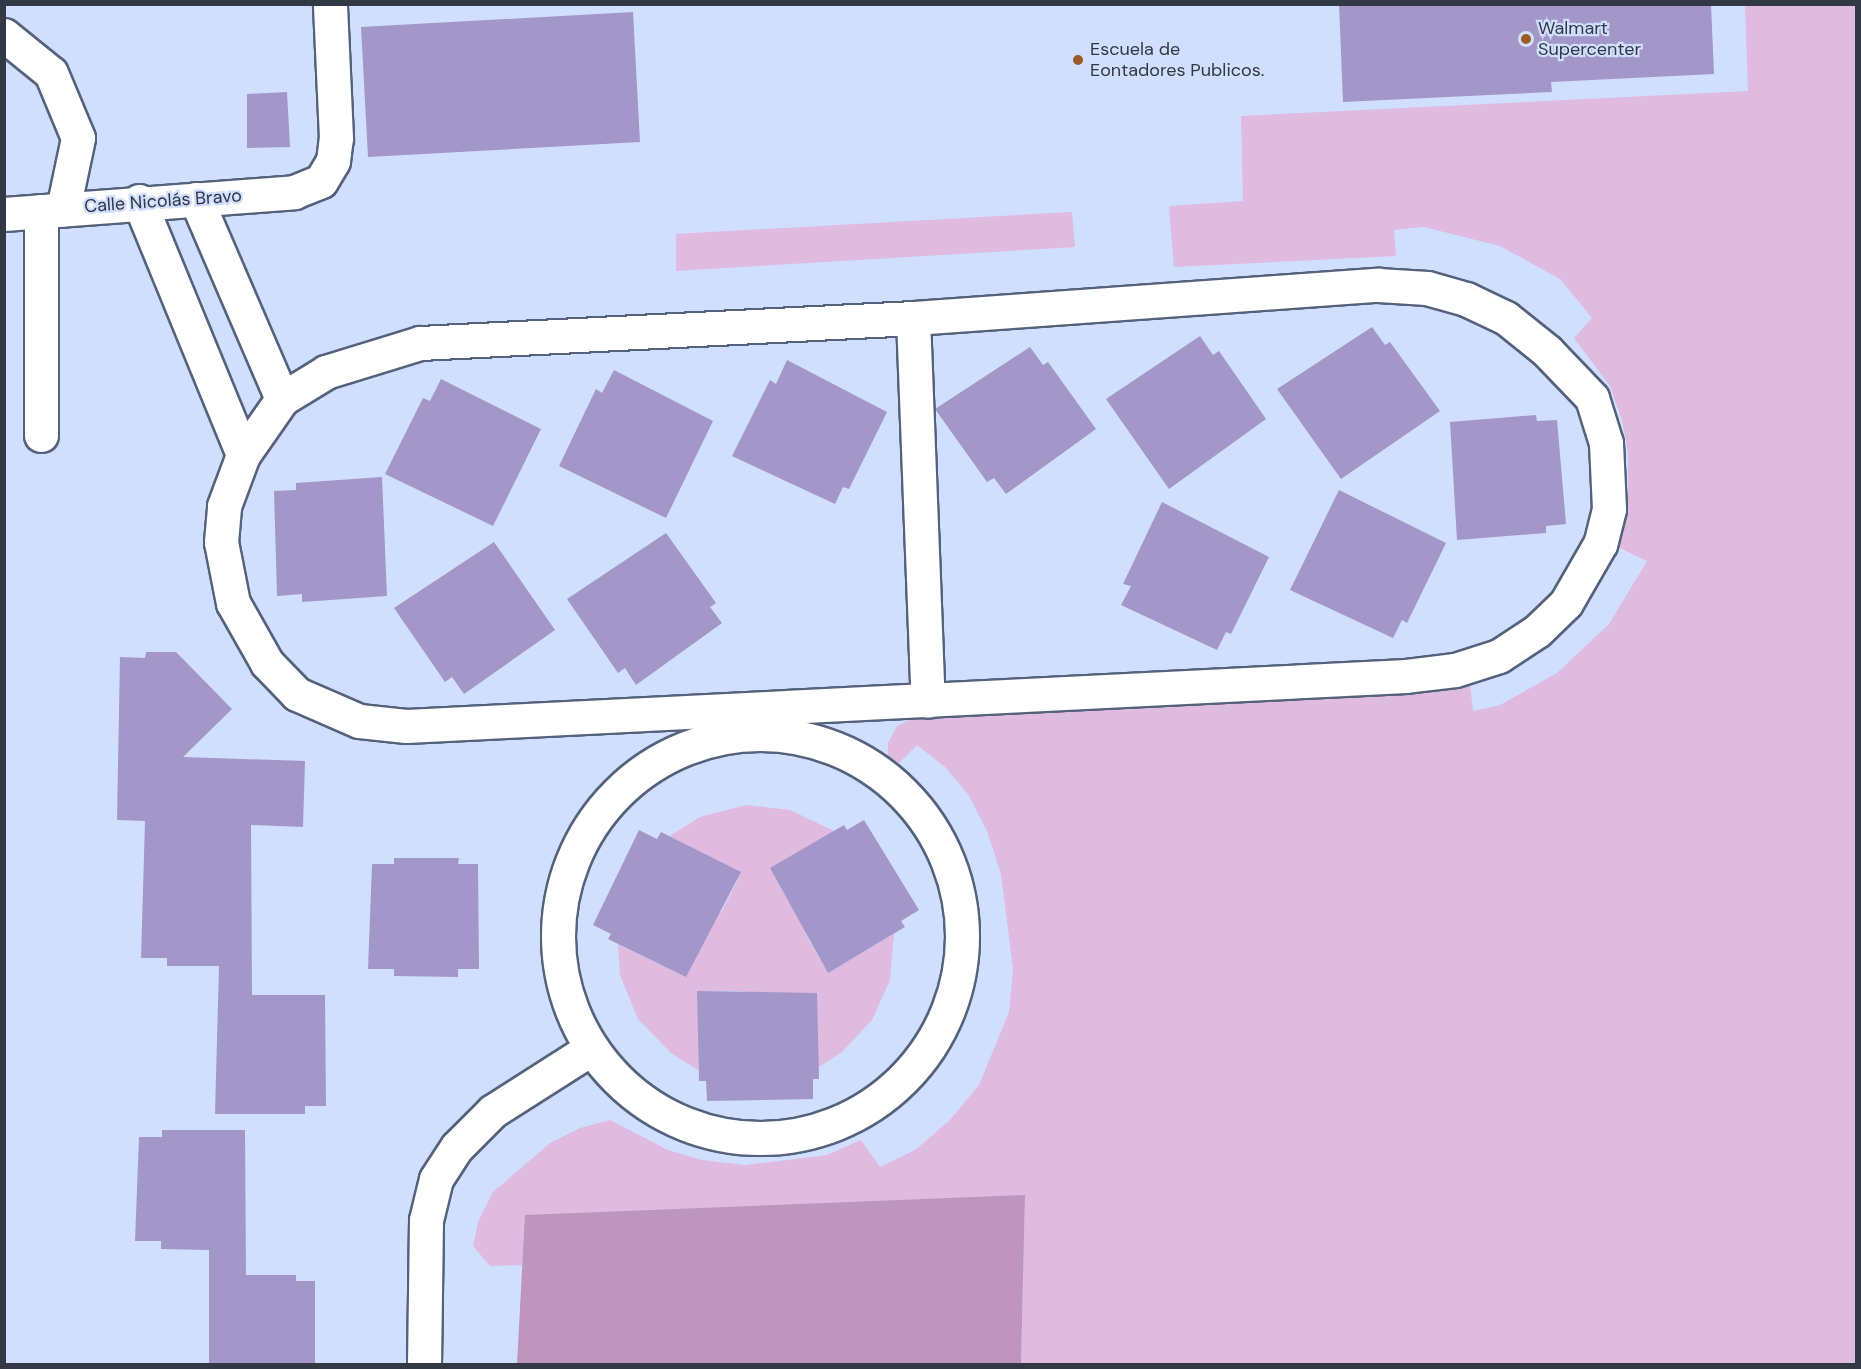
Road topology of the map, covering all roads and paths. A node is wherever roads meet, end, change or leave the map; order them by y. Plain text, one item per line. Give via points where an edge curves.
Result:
1 (330, 4) edge
2 (4, 35) edge
3 (196, 199) junction
4 (139, 201) junction
5 (52, 210) junction
6 (4, 214) edge
7 (913, 318) junction
8 (282, 399) junction
9 (41, 435) dead end
10 (243, 455) junction
11 (928, 701) junction
12 (755, 721) junction
13 (592, 1048) junction
14 (424, 1365) edge

1 - 3 street, Calle Nicolás Bravo via 336,138 333,161 321,181 294,192
2 - 5 street via 51,73 78,138
3 - 4 street, Calle Nicolás Bravo
3 - 8 street
4 - 5 street, Calle Nicolás Bravo
4 - 10 street
5 - 6 street, Calle Nicolás Bravo
5 - 9 street
7 - 8 street via 420,343 326,372
7 - 11 street
7 - 11 street via 1378,285 1427,288 1466,299 1506,318 1547,351 1592,398 1606,443 1608,509 1600,544 1566,603 1537,631 1499,656 1455,670 1406,676
8 - 10 street
10 - 12 street via 224,507 221,542 233,603 267,663 297,694 359,721 406,726
11 - 12 street
12 - 13 street via 687,747 627,783 582,837 558,903 559,974 584,1039
12 - 13 street via 830,747 878,771 924,815 953,872 964,935 955,998 926,1055 880,1100 823,1129 760,1140 690,1128 629,1092
13 - 14 street via 493,1111 458,1147 436,1179 426,1220

